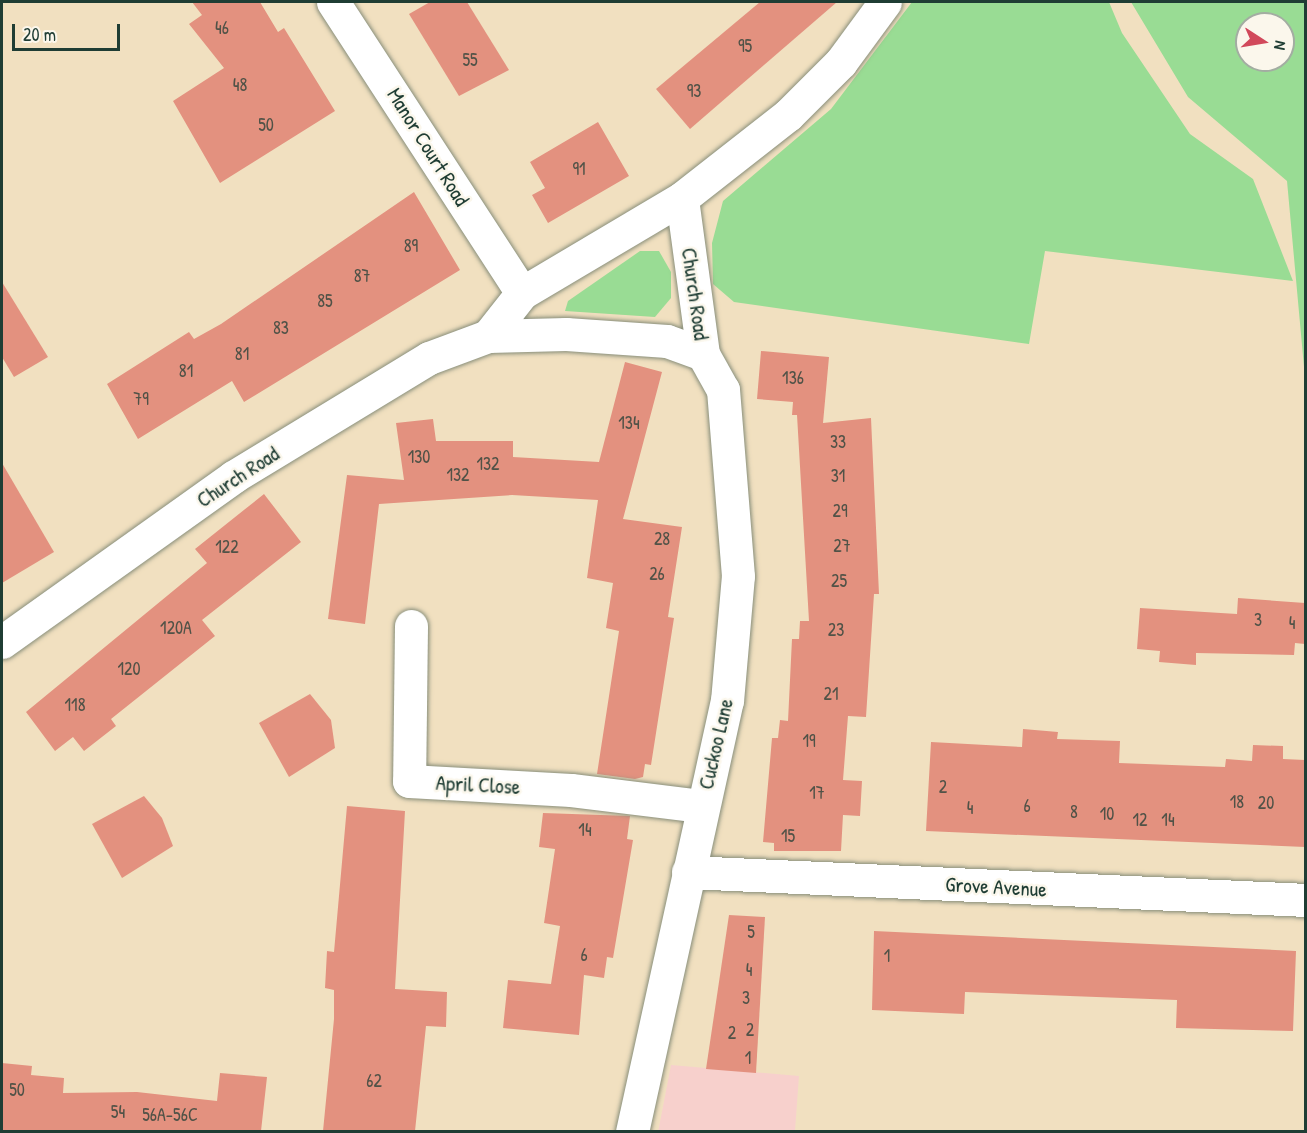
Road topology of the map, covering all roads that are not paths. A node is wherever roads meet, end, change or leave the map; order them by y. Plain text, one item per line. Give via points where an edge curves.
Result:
1 (333, 2) edge
2 (885, 2) edge
3 (682, 198) junction
4 (522, 293) junction
5 (488, 336) junction
6 (703, 354) junction
7 (411, 626) dead end
8 (2, 642) edge
9 (702, 806) junction
10 (688, 872) junction
11 (1305, 900) edge
12 (632, 1131) edge

1 - 4 street, Manor Court Road
2 - 3 street via 841,62 788,115
3 - 4 street
3 - 6 street, Church Road
4 - 5 street
5 - 6 street, Church Road via 566,334 667,341
5 - 8 street, Church Road via 429,358 233,477
6 - 9 street, Cuckoo Lane via 723,390 738,576 727,702
7 - 9 street, April Close via 409,781 571,790
9 - 10 street, Cuckoo Lane
10 - 11 street, Grove Avenue
10 - 12 street, Cuckoo Lane

